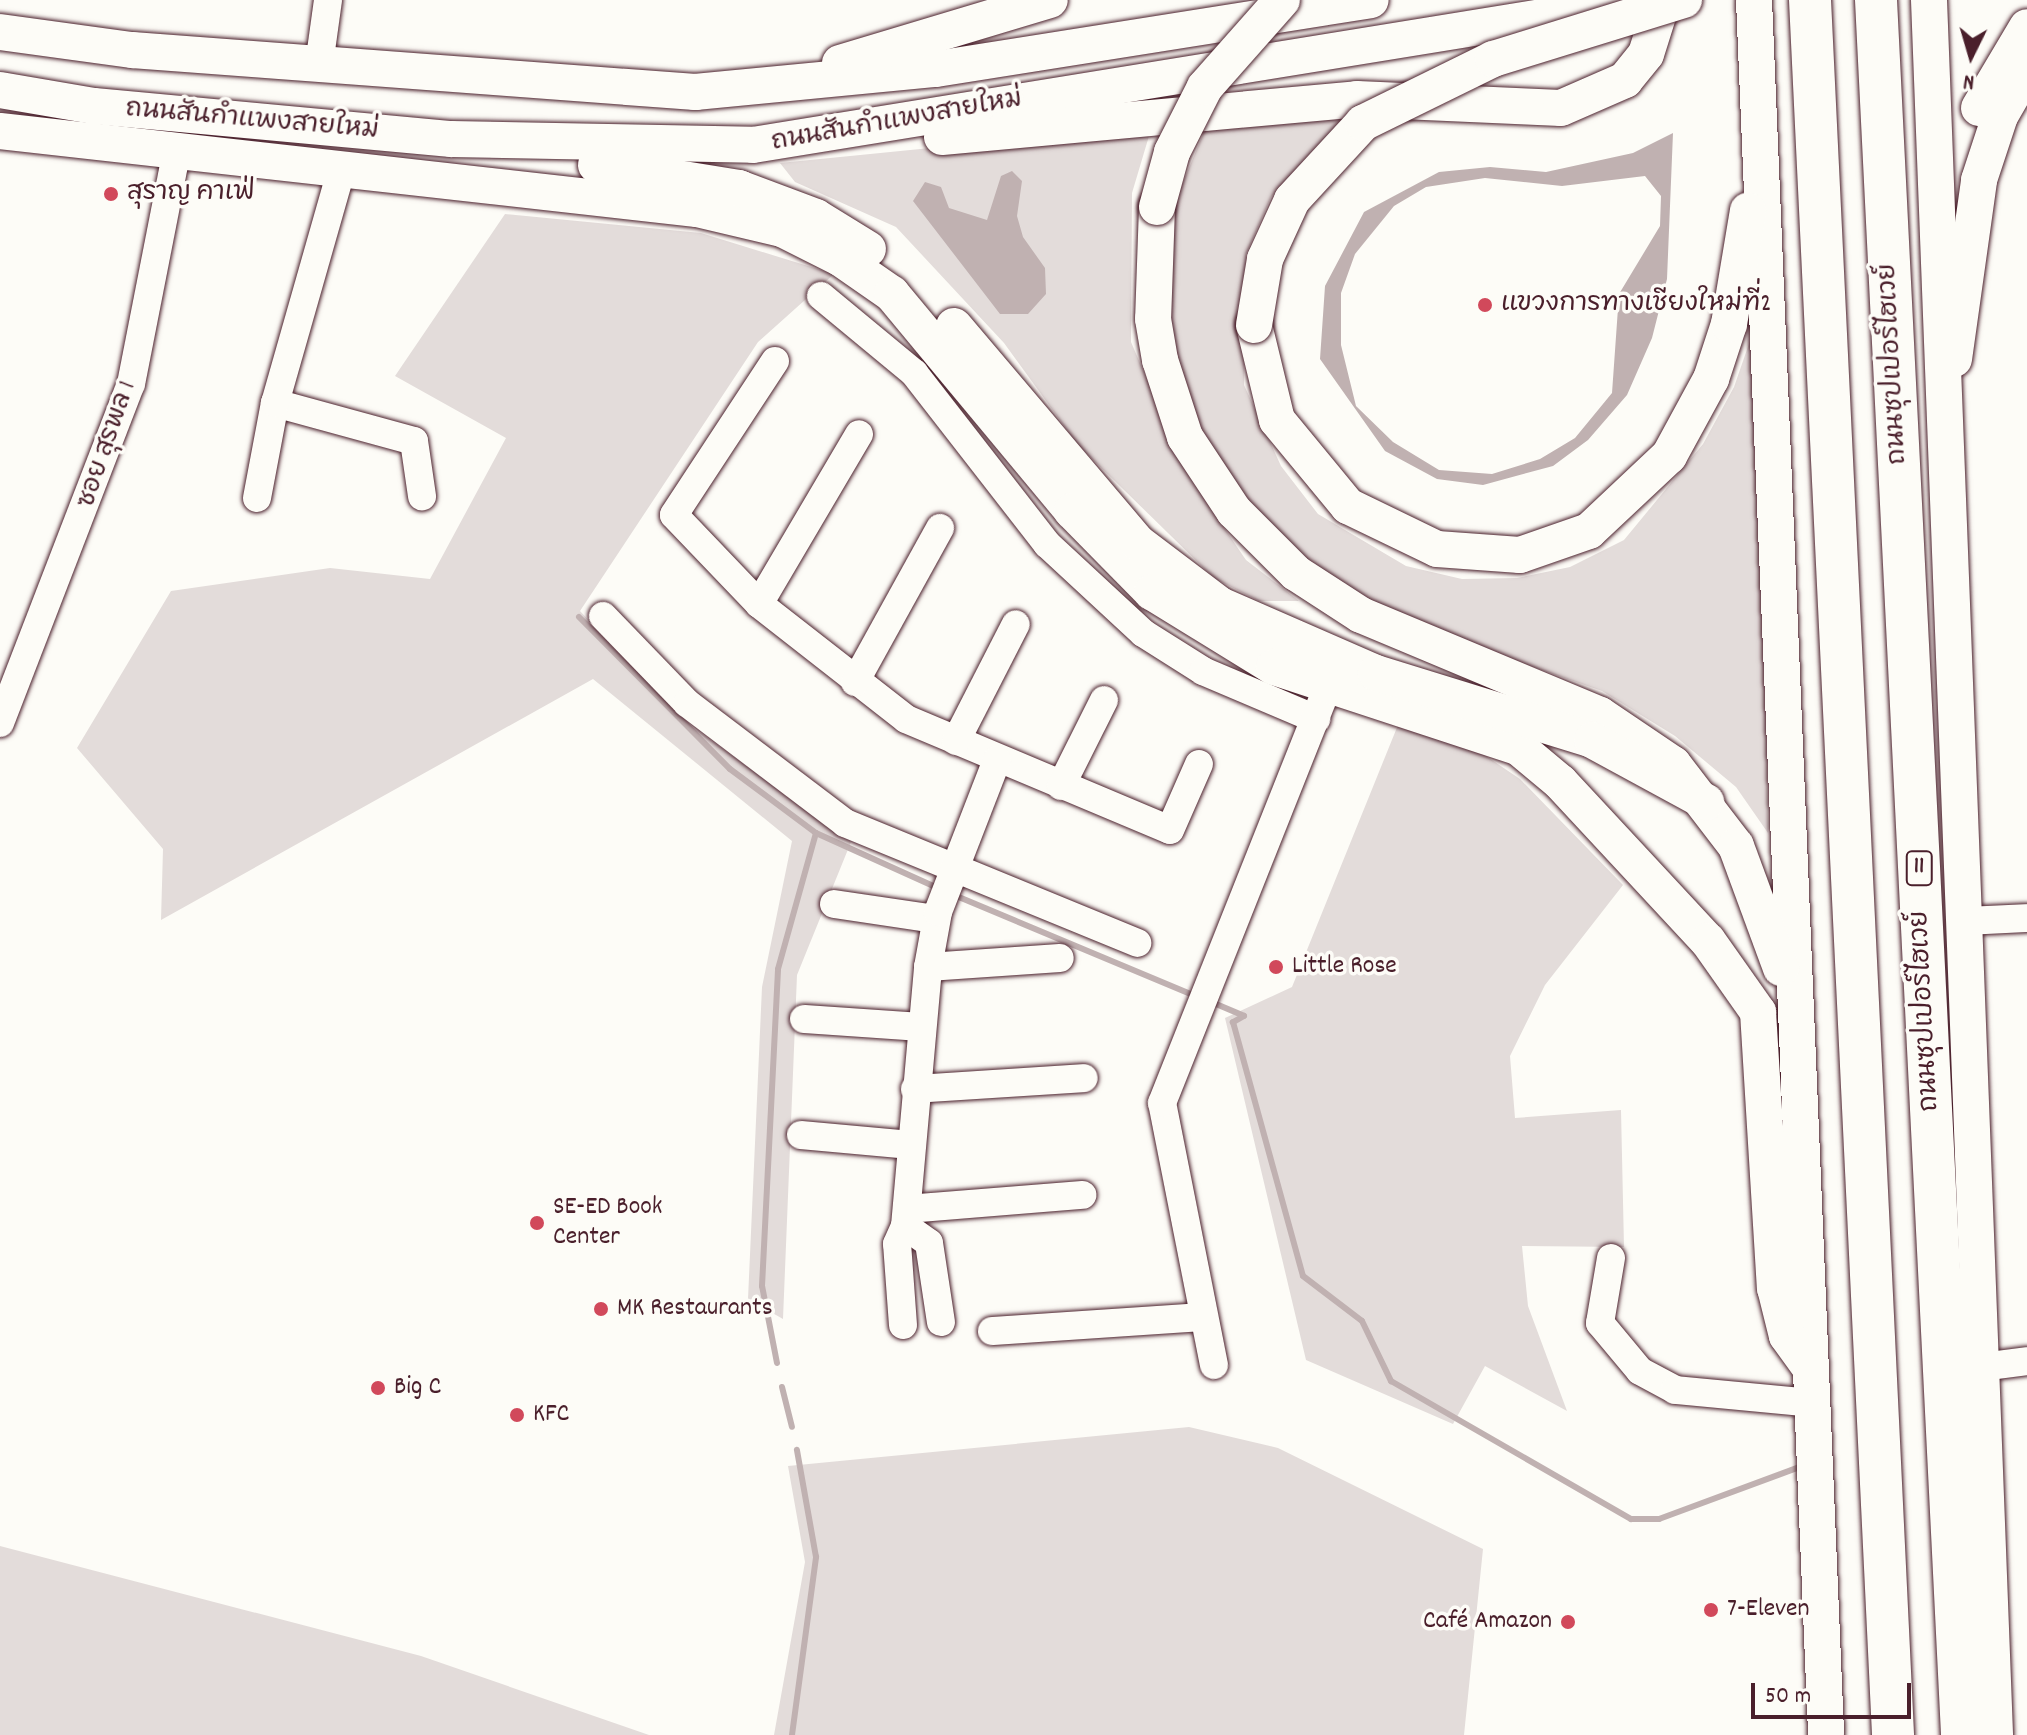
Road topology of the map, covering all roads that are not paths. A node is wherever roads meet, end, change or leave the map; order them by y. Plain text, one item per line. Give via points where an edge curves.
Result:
1 (328, 0) edge
2 (1050, 0) edge
3 (1282, 0) edge
4 (1371, 0) edge
5 (1646, 0) edge
6 (1663, 0) edge
7 (1684, 0) edge
8 (1754, 0) edge
9 (1810, 0) edge
10 (1876, 0) edge
11 (1929, 0) edge
12 (2027, 27) edge
13 (0, 32) edge
14 (319, 65) junction
15 (1758, 69) junction
16 (2027, 69) edge
17 (0, 90) edge
18 (751, 90) junction
19 (94, 106) junction
20 (0, 131) edge
21 (451, 139) junction
22 (796, 142) junction
23 (164, 153) junction
24 (341, 171) junction
25 (1936, 283) junction
26 (821, 296) dead end
27 (919, 323) junction
28 (894, 352) junction
29 (775, 361) dead end
30 (275, 403) junction
31 (1941, 430) junction
32 (859, 434) dead end
33 (422, 496) dead end
34 (257, 498) dead end
35 (940, 528) dead end
36 (759, 604) junction
37 (603, 616) dead end
38 (1016, 624) dead end
39 (855, 682) junction
40 (1328, 685) junction
41 (1104, 700) dead end
42 (1316, 719) junction
43 (0, 723) edge
44 (956, 741) junction
45 (997, 760) junction
46 (1199, 764) dead end
47 (1061, 786) junction
48 (1706, 802) junction
49 (951, 876) junction
50 (834, 904) dead end
51 (937, 916) junction
52 (2027, 918) edge
53 (1964, 921) junction
54 (1137, 943) dead end
55 (1060, 958) dead end
56 (928, 967) junction
57 (804, 1019) dead end
58 (922, 1027) junction
59 (1084, 1078) dead end
60 (915, 1089) junction
61 (1802, 1132) junction
62 (801, 1135) dead end
63 (911, 1145) junction
64 (1082, 1195) dead end
65 (906, 1217) junction
66 (1611, 1258) dead end
67 (1204, 1317) junction
68 (941, 1322) dead end
69 (903, 1325) dead end
70 (992, 1331) dead end
71 (2027, 1361) edge
72 (1214, 1365) dead end
73 (1981, 1367) junction
74 (1812, 1386) junction
75 (1826, 1735) edge
76 (1893, 1735) edge
77 (1962, 1735) edge
78 (1995, 1735) edge

1 - 14 street
2 - 18 main road
3 - 48 main road, bridge via 1205,87 1172,152 1157,207 1153,319 1171,398 1206,473 1262,543 1329,596 1396,633 1548,693 1642,739
4 - 18 main road, ถนนสันกำแพงสายใหม่ via 1040,53
5 - 22 main road, ถนนสันกำแพงสายใหม่ via 1046,96
6 - 22 main road via 1646,54 1625,80 1561,108 1357,99 914,139
7 - 15 main road, bridge via 1493,59 1363,123 1292,200 1265,259 1254,325 1277,420 1327,488 1404,538 1473,555 1520,555 1581,536 1669,456 1711,379 1729,324 1748,211
8 - 15 main road
9 - 76 highway
10 - 77 highway, ถนนซุปเปอร์ไฮเวย์ / 11
11 - 25 main road
12 - 25 main road via 2006,52 1971,129
13 - 14 main road, ถนนสันกำแพงสายใหม่
14 - 18 main road, ถนนสันกำแพงสายใหม่ via 613,90
15 - 61 main road
16 - 31 main road via 2000,116 1979,180
17 - 19 main road, ถนนสันกำแพงสายใหม่
19 - 21 main road, ถนนสันกำแพงสายใหม่
19 - 23 main road
20 - 23 main road
21 - 22 main road, ถนนสันกำแพงสายใหม่
21 - 48 main road via 700,179 816,217 879,256 949,319 1137,542 1220,605 1361,668 1592,740
23 - 24 main road
23 - 43 street, ซอย สุรพล 1 via 131,384
24 - 27 main road via 697,209 782,229 840,258
24 - 30 street
25 - 31 main road
26 - 28 street
27 - 28 street
27 - 40 main road via 1072,511 1152,592 1232,647
28 - 42 street via 1047,544 1120,613 1203,671
29 - 36 street via 674,515
30 - 33 street via 414,441
30 - 34 street
31 - 53 main road
32 - 36 street
35 - 39 street
36 - 39 street
37 - 49 street via 687,703 845,823
38 - 44 street
39 - 44 street via 906,719
40 - 42 street
40 - 74 main road via 1518,747 1560,782 1733,971 1758,1012 1767,1072 1775,1288 1787,1336
41 - 47 street
42 - 67 street via 1195,1019 1163,1113
44 - 45 street
45 - 47 street
45 - 49 street
46 - 47 street via 1170,830
48 - 61 main road via 1736,846 1780,959
49 - 51 street
49 - 54 street
50 - 51 street
51 - 56 street
52 - 53 street
53 - 73 main road
55 - 56 street
56 - 58 street
57 - 58 street
58 - 60 street
59 - 60 street
60 - 63 street
61 - 74 main road
62 - 63 street
63 - 65 street
64 - 65 street
65 - 68 street via 929,1243
65 - 69 street via 897,1244
66 - 74 street via 1600,1323 1640,1371 1675,1390
67 - 70 street
67 - 72 street
71 - 73 street
73 - 78 main road
74 - 75 main road

